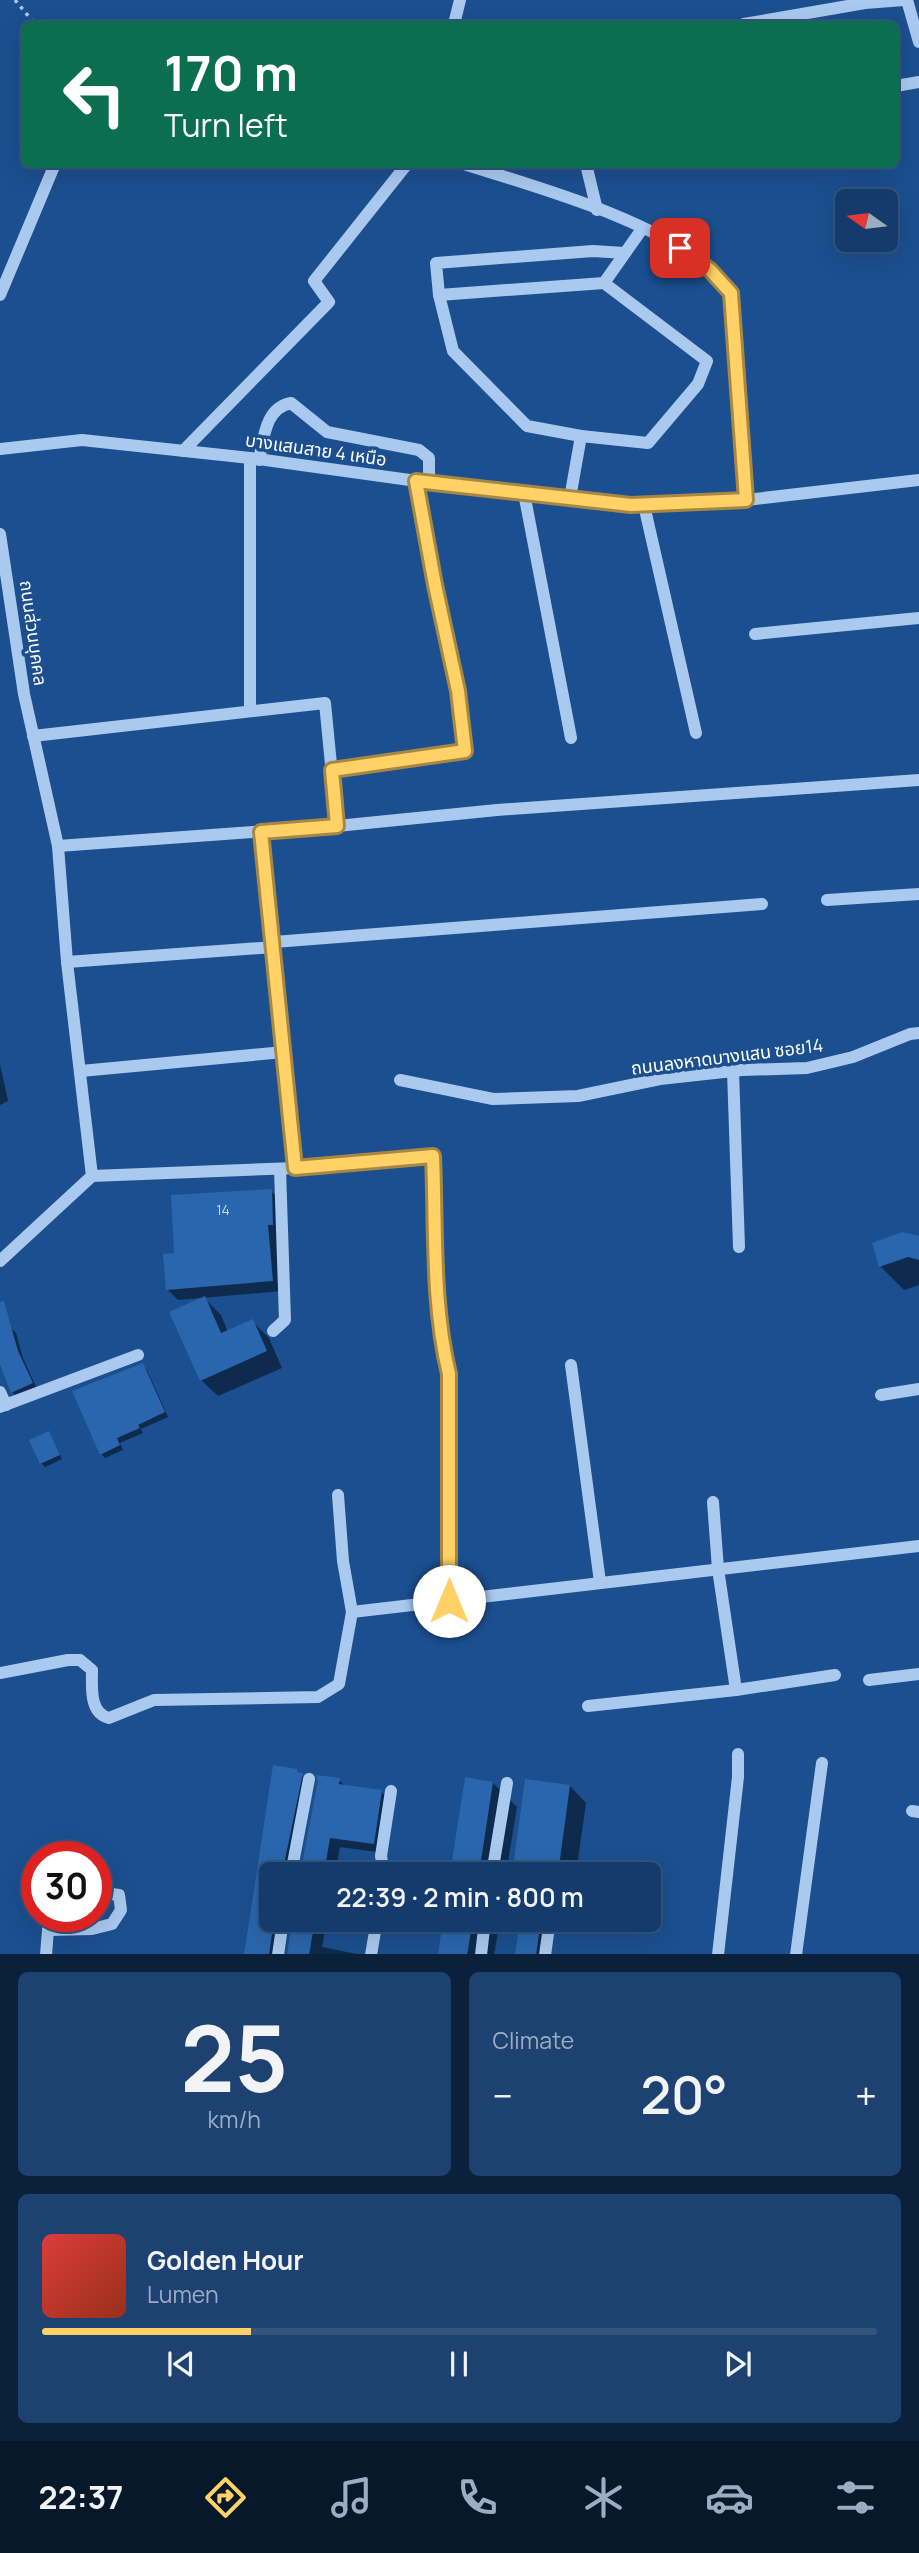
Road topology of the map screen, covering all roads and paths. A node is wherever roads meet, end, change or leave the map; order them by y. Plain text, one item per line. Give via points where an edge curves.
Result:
1 (15, 0) edge
2 (460, 0) edge
3 (905, 0) edge
4 (32, 21) edge
5 (455, 21) edge
6 (761, 21) edge
7 (919, 42) edge
8 (919, 82) edge
9 (899, 85) edge
10 (53, 168) edge
11 (404, 168) edge
12 (476, 168) edge
13 (587, 168) edge
14 (597, 209) junction
15 (642, 229) junction
16 (624, 253) junction
17 (604, 283) junction
18 (0, 295) edge
19 (439, 295) junction
20 (581, 436) junction
21 (0, 449) edge
22 (183, 451) junction
23 (254, 459) junction
24 (919, 480) edge
25 (423, 482) junction
26 (524, 493) junction
27 (570, 498) junction
28 (746, 500) junction
29 (644, 505) junction
30 (0, 534) edge
31 (919, 618) edge
32 (755, 634) dead end
33 (250, 711) junction
34 (696, 733) dead end
35 (33, 736) junction
36 (571, 737) dead end
37 (332, 770) junction
38 (919, 780) edge
39 (337, 826) junction
40 (261, 832) junction
41 (58, 846) junction
42 (919, 894) edge
43 (827, 900) dead end
44 (762, 904) dead end
45 (274, 944) junction
46 (67, 962) junction
47 (919, 1033) edge
48 (284, 1052) junction
49 (80, 1071) junction
50 (733, 1071) junction
51 (400, 1080) dead end
52 (295, 1168) junction
53 (279, 1169) junction
54 (92, 1176) junction
55 (739, 1247) dead end
56 (0, 1261) edge
57 (273, 1331) dead end
58 (138, 1355) dead end
59 (571, 1365) dead end
60 (919, 1389) edge
61 (0, 1392) edge
62 (881, 1395) dead end
63 (3, 1406) edge
64 (338, 1495) dead end
65 (713, 1502) dead end
66 (919, 1546) edge
67 (718, 1569) junction
68 (600, 1582) junction
69 (449, 1601) junction
70 (352, 1612) junction
71 (0, 1673) edge
72 (919, 1674) edge
73 (835, 1675) dead end
74 (869, 1680) dead end
75 (736, 1690) junction
76 (588, 1706) dead end
77 (738, 1754) dead end
78 (821, 1763) dead end
79 (309, 1779) dead end
80 (507, 1783) dead end
81 (391, 1791) dead end
82 (293, 1862) edge
83 (383, 1862) edge
84 (494, 1862) edge
85 (112, 1894) edge
86 (112, 1924) edge
87 (48, 1932) edge
88 (281, 1932) edge
89 (375, 1932) edge
90 (484, 1932) edge
91 (548, 1932) edge
92 (46, 1954) edge
93 (278, 1954) edge
94 (371, 1954) edge
95 (481, 1954) edge
96 (545, 1954) edge
97 (718, 1954) edge
98 (796, 1954) edge

1 - 4 path
2 - 5 street
3 - 6 street
3 - 7 street
8 - 9 street
10 - 18 street
11 - 22 street via 314,281 328,302
12 - 14 street
13 - 14 street
14 - 15 street
15 - 16 street
15 - 28 street via 680,248 731,293
16 - 17 street
16 - 19 street via 593,251 436,263
17 - 19 street
17 - 20 street via 707,361 698,383 648,443
19 - 20 street via 453,351 527,426
20 - 27 street
21 - 22 street, บางแสนสาย 4 เหนือ via 82,440
22 - 23 street, บางแสนสาย 4 เหนือ
23 - 25 street, บางแสนสาย 4 เหนือ
23 - 25 street via 268,419 291,403 327,432 419,450 429,458
23 - 33 street
24 - 28 street, บางแสนสาย 4 เหนือ
25 - 26 street, บางแสนสาย 4 เหนือ
25 - 37 street via 435,585 458,691 465,751
26 - 27 street, บางแสนสาย 4 เหนือ
26 - 36 street
27 - 29 street, บางแสนสาย 4 เหนือ
28 - 29 street, บางแสนสาย 4 เหนือ
29 - 34 street
30 - 35 street, ถนนส่วนบุคคล
31 - 32 street
33 - 35 street
33 - 37 street via 325,703
35 - 41 street, ถนนส่วนบุคคล
37 - 39 street
38 - 39 street
39 - 40 street
40 - 41 street
40 - 45 street
41 - 46 street, ถนนส่วนบุคคล
42 - 43 street
44 - 45 street
45 - 46 street
45 - 48 street
46 - 49 street, ถนนส่วนบุคคล
47 - 50 street, ถนนลงหาดบางแสน ซอย14 via 807,1068
48 - 49 street
48 - 52 street
49 - 54 street, ถนนส่วนบุคคล
50 - 51 street, ถนนลงหาดบางแสน ซอย14 via 660,1079 578,1096 493,1099
50 - 55 street
52 - 53 street
52 - 69 street via 433,1156 439,1315 449,1374
53 - 54 street
53 - 57 street via 285,1320
54 - 56 street
58 - 63 street
59 - 68 street
60 - 62 street
61 - 63 street
64 - 70 street
65 - 67 street
66 - 67 street
67 - 68 street
67 - 75 street
68 - 69 street
69 - 70 street
70 - 71 street via 339,1684 318,1697 154,1700 105,1718 93,1699 92,1670 80,1660
72 - 74 street
73 - 75 street
75 - 76 street
77 - 97 street
78 - 98 street
79 - 82 street
80 - 84 street
81 - 83 street
85 - 86 street via 118,1895 121,1910
87 - 92 street
88 - 93 street
89 - 94 street
90 - 95 street
91 - 96 street

